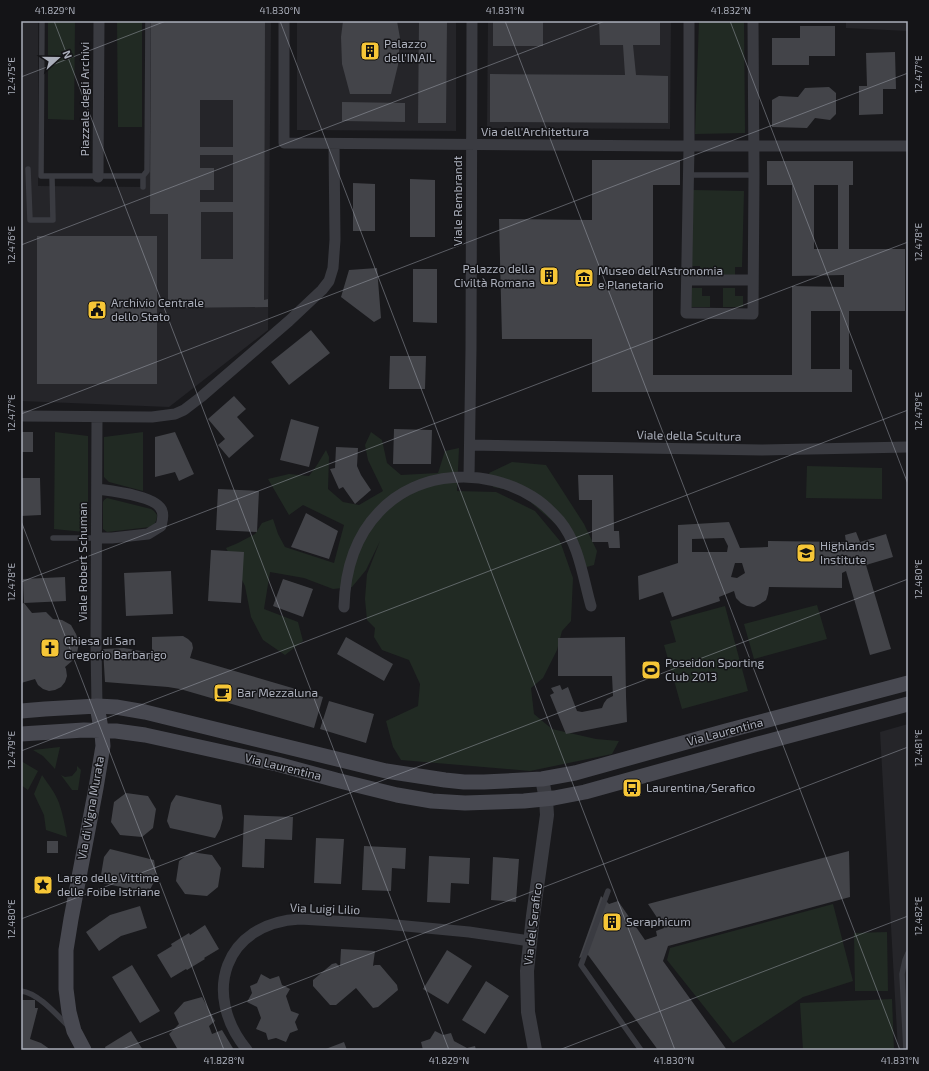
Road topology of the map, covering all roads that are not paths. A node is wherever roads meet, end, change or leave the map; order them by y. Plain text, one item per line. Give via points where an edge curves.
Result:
1 (42, 21) edge
2 (99, 21) edge
3 (148, 21) edge
4 (284, 21) edge
5 (472, 21) edge
6 (689, 21) edge
7 (754, 21) edge
8 (334, 144) junction
9 (472, 145) junction
10 (689, 146) junction
11 (754, 146) junction
12 (908, 146) edge
13 (28, 169) dead end
14 (688, 175) junction
15 (754, 175) junction
16 (98, 176) junction
17 (143, 176) junction
18 (52, 177) junction
19 (143, 187) dead end
20 (687, 280) junction
21 (753, 280) junction
22 (21, 416) edge
23 (97, 417) junction
24 (470, 445) junction
25 (908, 447) edge
26 (469, 477) junction
27 (97, 489) junction
28 (53, 538) dead end
29 (96, 538) junction
30 (591, 606) dead end
31 (344, 607) dead end
32 (908, 683) edge
33 (908, 704) edge
34 (97, 706) junction
35 (21, 711) edge
36 (102, 730) junction
37 (21, 734) edge
38 (542, 779) junction
39 (546, 798) junction
40 (608, 891) dead end
41 (530, 941) junction
42 (908, 953) edge
43 (21, 991) edge
44 (79, 1043) edge
45 (247, 1050) edge
46 (535, 1050) edge
47 (641, 1050) edge
48 (906, 1050) edge

1 - 18 lane via 41,176
2 - 16 street, Piazzale degli Archivi
3 - 17 lane via 147,171
4 - 8 street, Via dell'Architettura via 284,143
5 - 9 street, Viale Rembrandt
6 - 10 street
7 - 11 street
8 - 9 street, Via dell'Architettura
8 - 23 street via 333,268 329,281 322,290 181,412 158,417
9 - 10 street, Via dell'Architettura
9 - 24 street, Viale Rembrandt
10 - 11 street, Via dell'Architettura
10 - 14 street
11 - 12 street, Via dell'Architettura
11 - 15 street
13 - 18 lane via 30,220 53,220
14 - 15 lane
14 - 20 street
15 - 21 street
16 - 17 lane
16 - 18 lane
17 - 19 lane
20 - 21 street
20 - 21 street via 686,313 753,314
22 - 23 street
23 - 27 street, Viale Robert Schuman
24 - 25 street, Viale della Scultura via 762,450
24 - 26 street, Viale Rembrandt
26 - 30 street via 488,479 510,486 534,497 547,507 570,537
26 - 31 street via 439,480 419,486 393,499 379,512 364,532 354,552 347,577
27 - 29 street, Viale Robert Schuman
27 - 29 street via 147,499 159,505 162,519 161,526 148,534
28 - 29 lane
29 - 34 street, Viale Robert Schuman
32 - 38 main road, Via Laurentina via 586,771
33 - 39 main road, Via Laurentina via 585,792
34 - 35 main road, Via Laurentina
34 - 36 main road, Via di Vigna Murata
34 - 38 main road, Via Laurentina via 145,712 386,772 464,782
36 - 37 main road, Via Laurentina
36 - 39 main road, Via Laurentina via 157,737 423,800 474,803
36 - 44 main road, Via di Vigna Murata via 103,746 66,950 67,1003
38 - 39 street
39 - 41 street, Via del Serafico via 546,821
40 - 47 lane via 581,965
41 - 45 street, Via Luigi Lilio via 385,924 300,919 268,925 254,932 239,946 231,957 224,979 224,1005 235,1033
41 - 46 street, Via del Serafico via 527,999
42 - 48 lane via 902,974
43 - 44 lane via 26,991 40,1000

